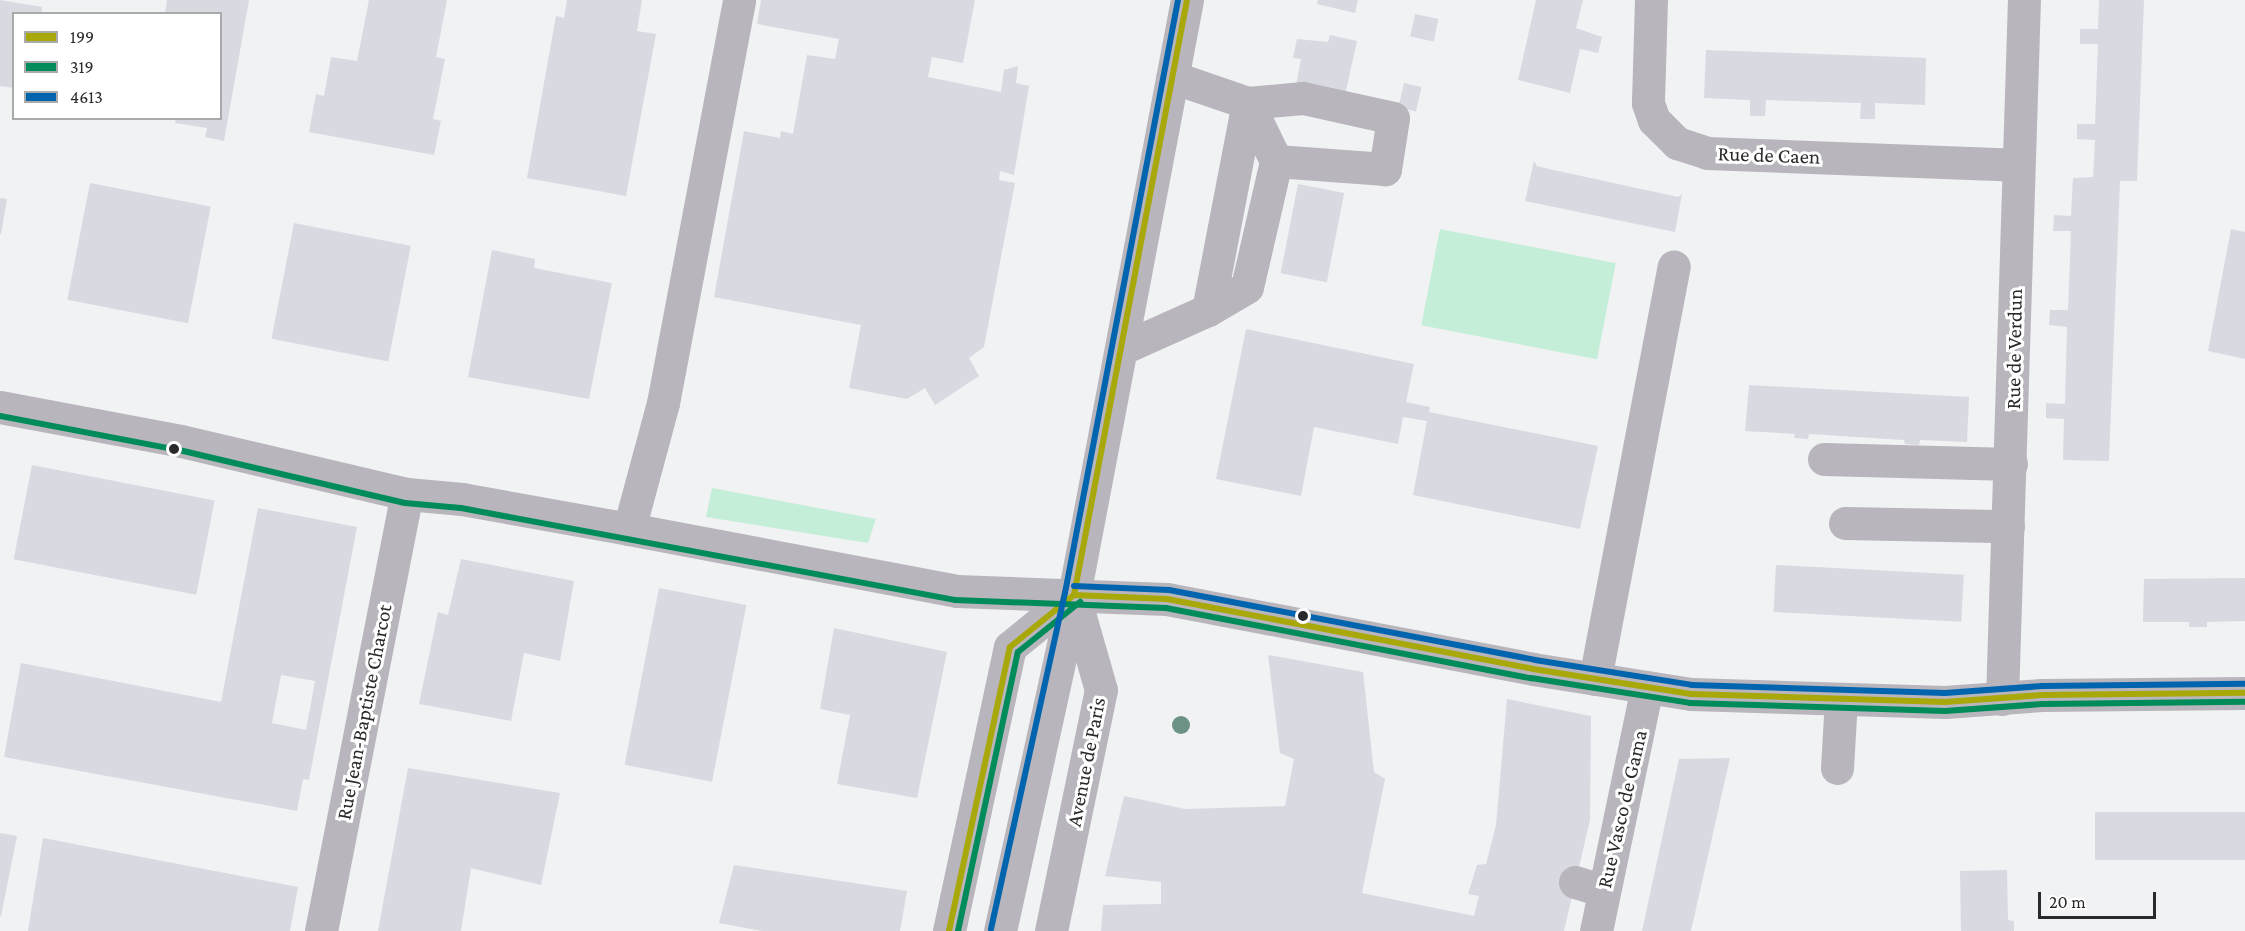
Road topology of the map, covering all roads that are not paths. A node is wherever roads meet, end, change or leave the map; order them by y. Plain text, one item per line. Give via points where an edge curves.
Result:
1 (739, 0) edge
2 (1651, 0) edge
3 (2024, 0) edge
4 (1181, 3) edge
5 (1173, 77) junction
6 (1248, 103) junction
7 (1276, 162) junction
8 (2016, 165) junction
9 (1674, 266) dead end
10 (1208, 310) junction
11 (1123, 348) junction
12 (0, 407) edge
13 (1824, 459) dead end
14 (2012, 464) junction
15 (407, 494) junction
16 (1845, 523) dead end
17 (2008, 525) junction
18 (629, 529) junction
19 (1074, 595) junction
20 (1595, 679) junction
21 (1647, 687) junction
22 (2245, 693) edge
23 (1841, 699) junction
24 (2002, 699) junction
25 (1837, 768) dead end
26 (321, 931) edge
27 (950, 931) edge
28 (1000, 931) edge
29 (1051, 931) edge
30 (1596, 931) edge

1 - 18 street via 663,403
2 - 8 street, Rue de Caen via 1648,103 1654,120 1677,143 1725,154
3 - 8 street, Rue de Verdun
4 - 5 street, Avenue de Paris
5 - 6 street
5 - 11 street, Avenue de Paris
6 - 7 street
6 - 7 street via 1303,98 1393,118 1385,169
6 - 10 street
7 - 10 street via 1247,287
8 - 14 street, Rue de Verdun
9 - 20 street
10 - 11 street
11 - 19 street, Avenue de Paris
12 - 15 street via 181,441
13 - 14 street
14 - 17 street, Rue de Verdun
15 - 18 street via 462,499
15 - 26 street, Rue Jean-Baptiste Charcot
16 - 17 street
17 - 24 street, Rue de Verdun
18 - 19 street via 957,591
19 - 20 street via 1167,599
19 - 27 street via 1010,647
19 - 28 street
19 - 29 street, Avenue de Paris via 1101,690
20 - 21 street
21 - 23 street via 1691,694
21 - 30 street, Rue Vasco de Gama via 1590,886
22 - 24 street via 2042,695
23 - 24 street
23 - 25 street

